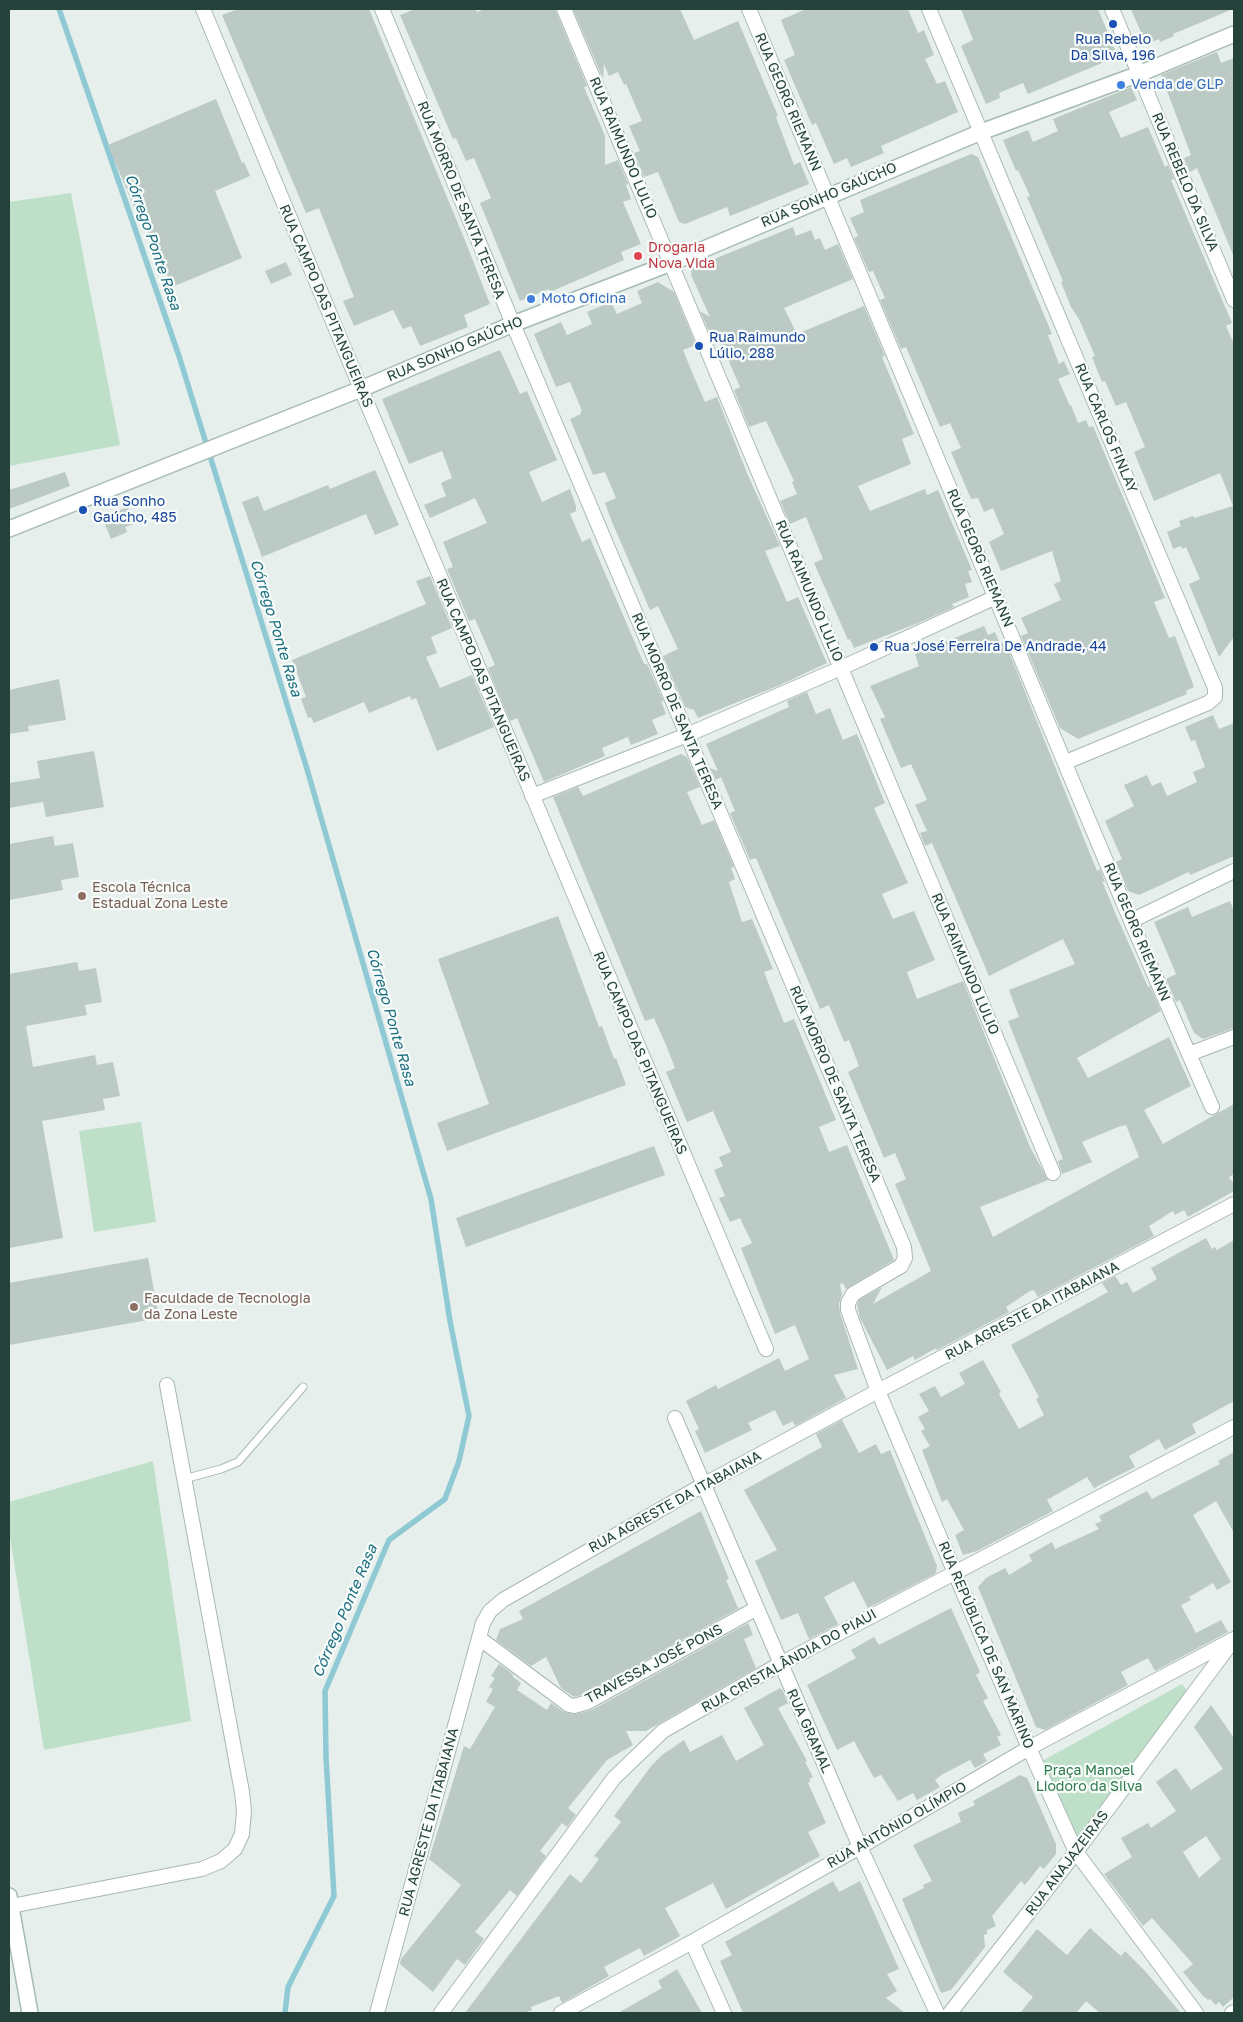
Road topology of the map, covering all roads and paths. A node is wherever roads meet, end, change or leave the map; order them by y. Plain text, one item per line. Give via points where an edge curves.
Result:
1 (203, 9) edge
2 (382, 9) edge
3 (564, 9) edge
4 (749, 9) edge
5 (929, 9) edge
6 (1112, 9) edge
7 (1234, 34) edge
8 (1139, 74) junction
9 (981, 132) junction
10 (827, 196) junction
11 (671, 263) junction
12 (1234, 300) edge
13 (512, 324) junction
14 (361, 389) junction
15 (9, 529) edge
16 (996, 597) junction
17 (841, 668) junction
18 (687, 735) junction
19 (1066, 762) junction
20 (532, 796) junction
21 (1234, 871) edge
22 (1132, 921) junction
23 (1234, 1037) edge
24 (1189, 1054) junction
25 (1212, 1107) dead end
26 (1053, 1173) dead end
27 (1234, 1204) edge
28 (766, 1349) dead end
29 (167, 1385) dead end
30 (303, 1387) dead end
31 (878, 1391) junction
32 (675, 1418) dead end
33 (1234, 1427) edge
34 (184, 1479) junction
35 (703, 1485) junction
36 (955, 1572) junction
37 (757, 1608) junction
38 (479, 1638) junction
39 (1234, 1639) edge
40 (780, 1664) junction
41 (1030, 1748) junction
42 (860, 1847) junction
43 (1076, 1852) junction
44 (10, 1901) edge
45 (692, 1942) junction
46 (30, 2013) edge
47 (377, 2013) edge
48 (442, 2013) edge
49 (561, 2013) edge
50 (724, 2013) edge
51 (937, 2013) edge
52 (950, 2013) edge
53 (1196, 2013) edge

1 - 14 street, RUA CAMPO DAS PITANGUEIRAS
2 - 13 street, RUA MORRO DE SANTA TERESA
3 - 11 street, RUA RAIMUNDO LULIO
4 - 10 street, RUA GEORG RIEMANN
5 - 9 street, RUA CARLOS FINLAY
6 - 8 street, RUA REBELO DA SILVA
7 - 8 street, RUA SONHO GAÚCHO
8 - 9 street, RUA SONHO GAÚCHO
8 - 12 street, RUA REBELO DA SILVA
9 - 10 street, RUA SONHO GAÚCHO
9 - 19 street, RUA CARLOS FINLAY via 1215,688 1215,697 1208,703
10 - 11 street, RUA SONHO GAÚCHO
10 - 16 street, RUA GEORG RIEMANN
11 - 13 street, RUA SONHO GAÚCHO
11 - 17 street, RUA RAIMUNDO LULIO
13 - 14 street, RUA SONHO GAÚCHO
13 - 18 street, RUA MORRO DE SANTA TERESA
14 - 15 street, RUA SONHO GAÚCHO
14 - 20 street, RUA CAMPO DAS PITANGUEIRAS
16 - 17 street
16 - 19 street, RUA GEORG RIEMANN
17 - 18 street
17 - 26 street, RUA RAIMUNDO LULIO
18 - 20 street
18 - 31 street, RUA MORRO DE SANTA TERESA via 904,1247 905,1258 901,1266 853,1294 848,1303
19 - 22 street, RUA GEORG RIEMANN
20 - 28 street, RUA CAMPO DAS PITANGUEIRAS
21 - 22 street
22 - 24 street, RUA GEORG RIEMANN
23 - 24 street
24 - 25 street, RUA GEORG RIEMANN
27 - 31 street, RUA AGRESTE DA ITABAIANA
29 - 34 street
30 - 34 lane via 238,1462
31 - 35 street, RUA AGRESTE DA ITABAIANA
31 - 36 street, RUA REPÚBLICA DE SAN MARINO
32 - 35 street, RUA GRAMAL
33 - 36 street, RUA CRISTALÂNDIA DO PIAUI
34 - 44 street via 242,1792 242,1834 235,1849 221,1861 202,1870
35 - 37 street, RUA GRAMAL
35 - 38 street, RUA AGRESTE DA ITABAIANA via 503,1600 482,1622
36 - 40 street, RUA CRISTALÂNDIA DO PIAUI
36 - 41 street, RUA REPÚBLICA DE SAN MARINO
37 - 38 street, TRAVESSA JOSÉ PONS via 588,1702 574,1706
37 - 40 street, RUA GRAMAL
38 - 47 street, RUA AGRESTE DA ITABAIANA
39 - 41 street, RUA ANTÔNIO OLÍMPIO
39 - 43 street, RUA ANAJAZEIRAS
40 - 42 street, RUA GRAMAL
40 - 48 street, RUA CRISTALÂNDIA DO PIAUI via 663,1731 638,1753 614,1778
41 - 42 street, RUA ANTÔNIO OLÍMPIO
41 - 43 street, RUA REPÚBLICA DE SAN MARINO
42 - 45 street, RUA ANTÔNIO OLÍMPIO
42 - 51 street, RUA GRAMAL
43 - 52 street, RUA ANAJAZEIRAS
43 - 53 street, RUA REPÚBLICA DE SAN MARINO
44 - 46 street
45 - 49 street, RUA ANTÔNIO OLÍMPIO
45 - 50 street

